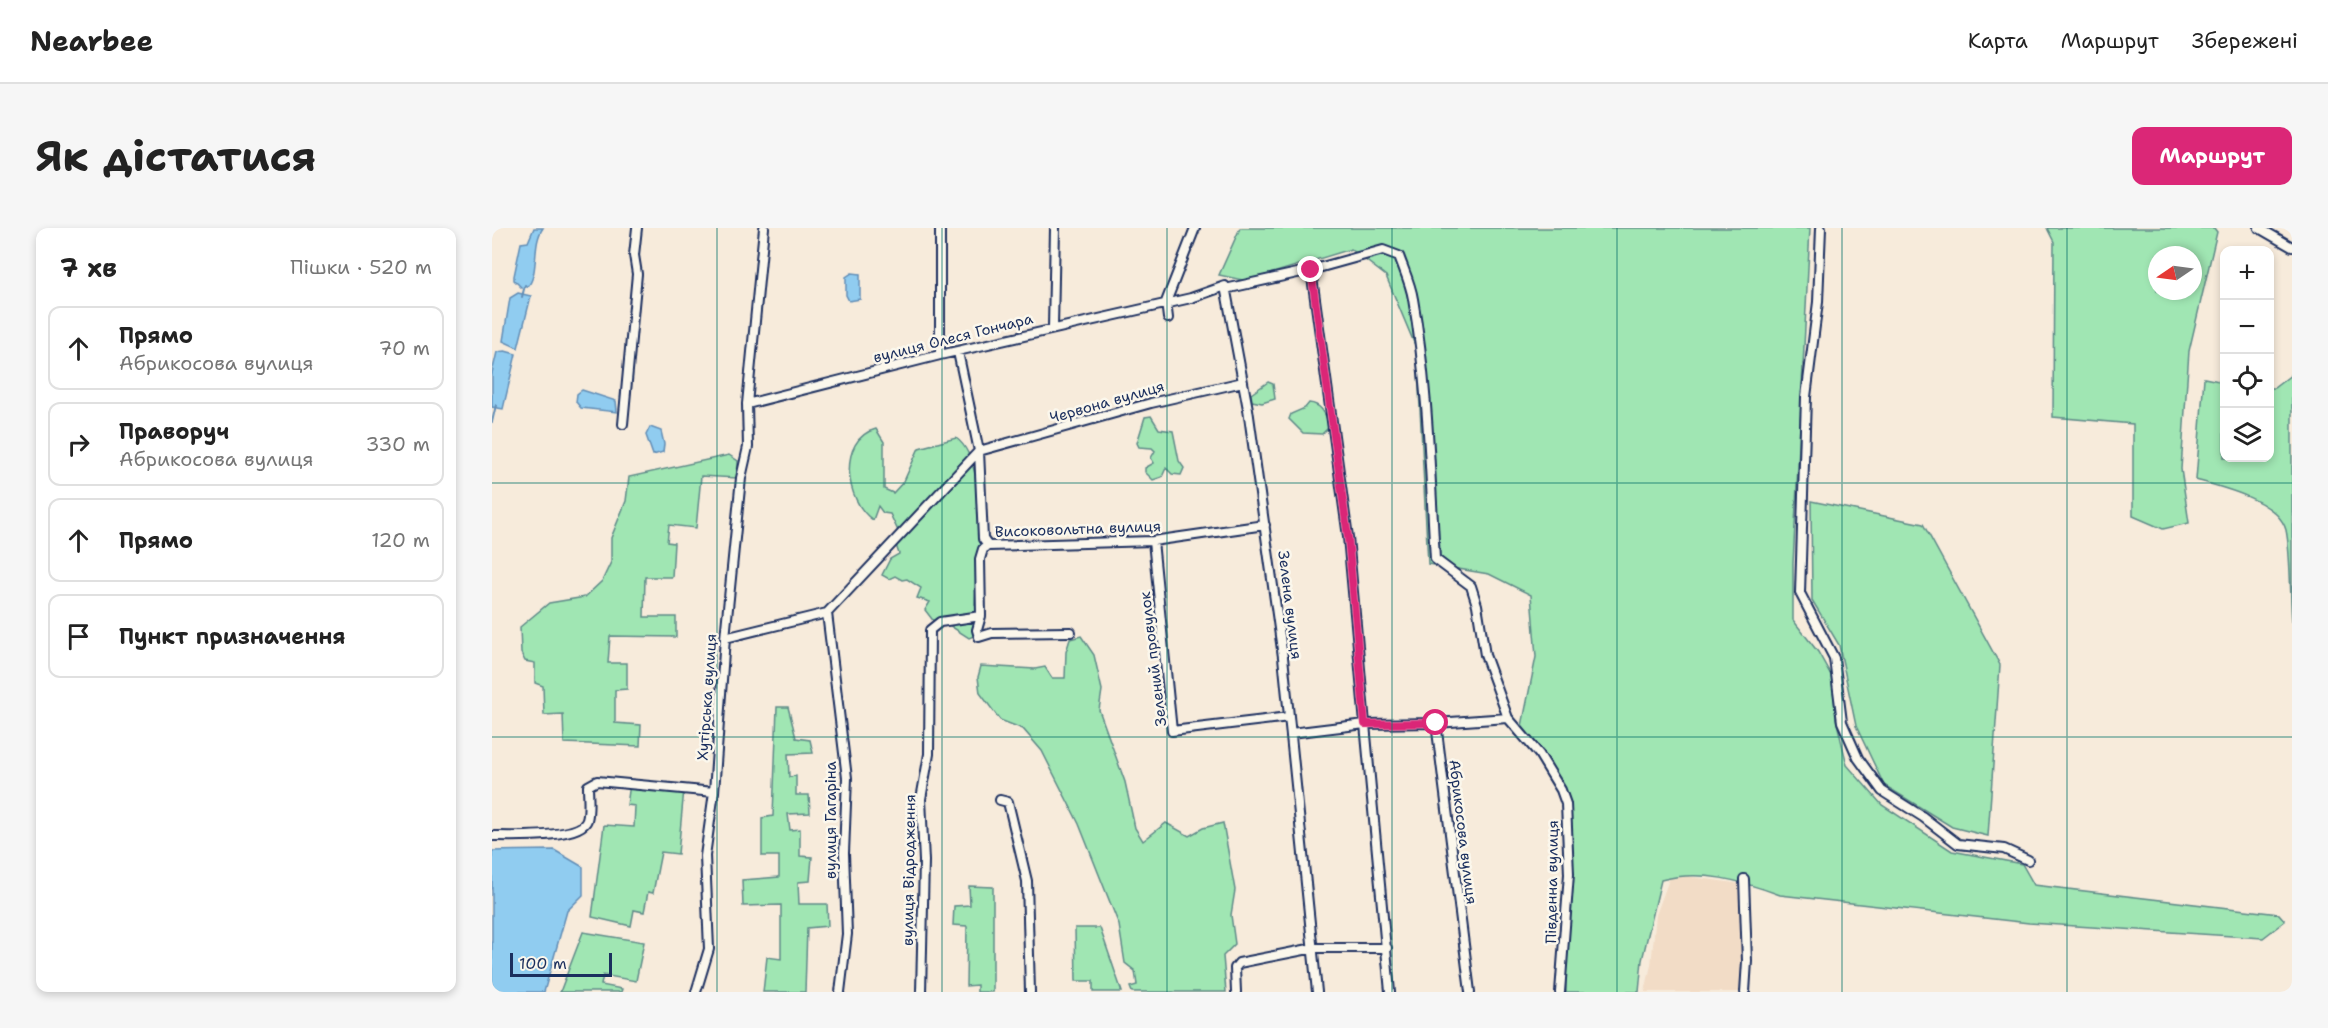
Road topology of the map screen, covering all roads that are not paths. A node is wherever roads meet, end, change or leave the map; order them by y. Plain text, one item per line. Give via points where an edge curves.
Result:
1 (637, 228) edge
2 (764, 228) edge
3 (940, 228) edge
4 (1055, 228) edge
5 (1195, 228) edge
6 (1821, 228) edge
7 (2259, 228) edge
8 (2271, 231) edge
9 (2292, 247) edge
10 (1311, 270) junction
11 (1172, 289) junction
12 (1226, 289) junction
13 (1178, 299) junction
14 (1166, 302) junction
15 (1168, 318) dead end
16 (1053, 328) junction
17 (958, 351) junction
18 (940, 355) junction
19 (1243, 382) junction
20 (747, 404) junction
21 (623, 424) dead end
22 (979, 451) junction
23 (1265, 525) junction
24 (1153, 541) junction
25 (988, 546) junction
26 (827, 613) junction
27 (981, 616) junction
28 (1071, 632) dead end
29 (725, 638) junction
30 (1289, 717) junction
31 (1508, 718) junction
32 (1436, 723) junction
33 (1365, 724) junction
34 (1291, 733) junction
35 (714, 792) junction
36 (1000, 800) dead end
37 (492, 836) edge
38 (2028, 860) dead end
39 (1744, 879) dead end
40 (1314, 948) junction
41 (1387, 948) junction
42 (696, 992) edge
43 (840, 992) edge
44 (921, 992) edge
45 (1030, 992) edge
46 (1236, 992) edge
47 (1317, 992) edge
48 (1390, 992) edge
49 (1470, 992) edge
50 (1560, 992) edge
51 (1745, 992) edge

1 - 21 street via 637,274
2 - 20 street, Хутірська вулиця
3 - 18 street
4 - 16 street
5 - 11 street
6 - 38 street via 1818,302 1806,398 1800,593 1834,658 1842,722 1858,758 1882,791 1958,844 2004,849
7 - 8 street
8 - 9 street
10 - 12 street
10 - 31 street via 1383,250 1399,256 1413,297 1435,559 1471,586 1478,604 1485,655
10 - 33 street via 1348,537
11 - 13 street
11 - 14 street
12 - 13 street via 1220,287
12 - 19 street, Зелена вулиця
13 - 14 street
14 - 15 street
14 - 16 street, вулиця Олеся Гончара
16 - 17 street, вулиця Олеся Гончара
17 - 18 street, вулиця Олеся Гончара
17 - 22 street, Високовольтна вулиця
18 - 20 street, вулиця Олеся Гончара
19 - 22 street, Червона вулиця
19 - 23 street, Зелена вулиця
20 - 29 street, Хутірська вулиця via 748,447 741,478
22 - 25 street, Високовольтна вулиця via 983,539
22 - 26 street
23 - 24 street, Високовольтна вулиця
23 - 30 street, Зелена вулиця
24 - 25 street, Високовольтна вулиця
24 - 30 street, Зелений провулок via 1172,731
25 - 27 street via 980,559
26 - 29 street
26 - 43 street, вулиця Гагаріна via 847,778 847,934
27 - 28 street via 979,637 992,633
27 - 44 street, вулиця Відродження via 940,622 930,630 929,754 921,799
29 - 35 street, Хутірська вулиця
30 - 34 street, Зелена вулиця
31 - 32 street
31 - 50 street, Південна вулиця via 1539,754 1566,804 1569,874
32 - 33 street
32 - 49 street, Абрикосова вулиця
33 - 34 street
33 - 41 street
34 - 40 street, Зелена вулиця
35 - 37 street via 597,781 588,786 587,819 570,833
35 - 42 street, Хутірська вулиця via 705,856 709,949
36 - 45 street via 1008,802 1027,881
39 - 51 street
40 - 41 street
40 - 46 street via 1239,963 1235,968
40 - 47 street, Зелена вулиця
41 - 48 street

